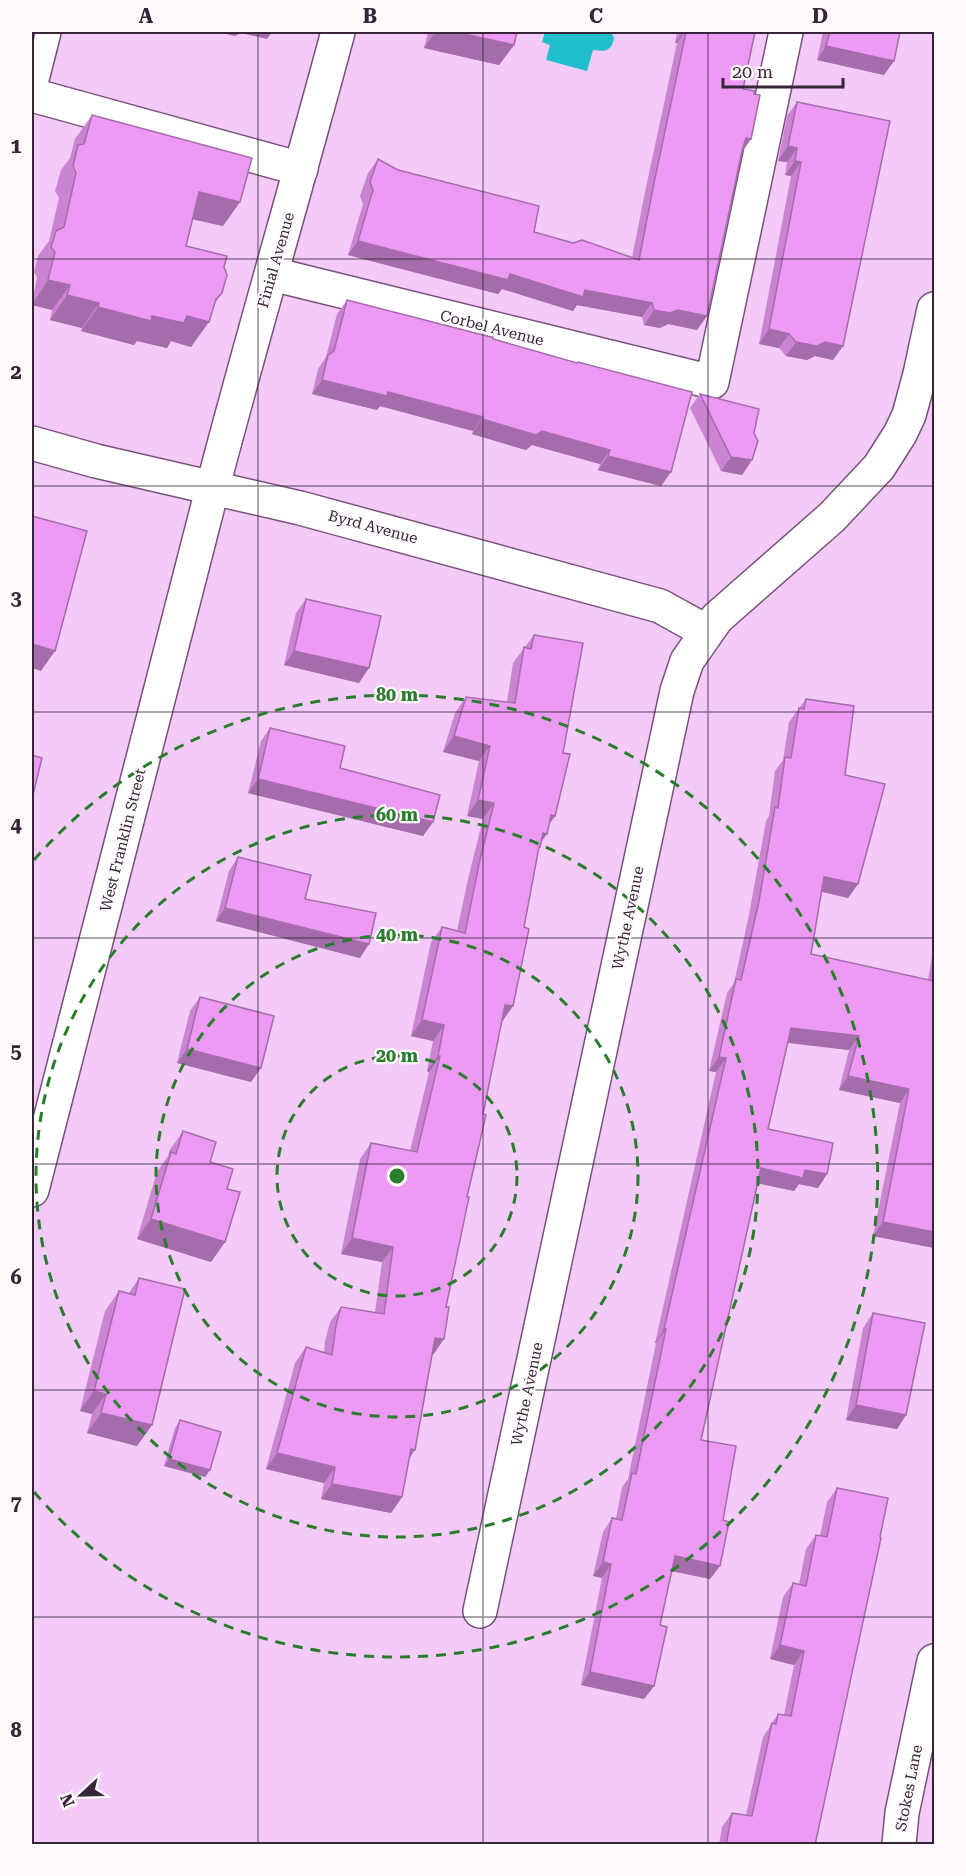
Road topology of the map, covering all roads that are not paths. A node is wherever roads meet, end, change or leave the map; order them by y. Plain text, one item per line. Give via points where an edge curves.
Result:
1 (44, 32) edge
2 (338, 32) edge
3 (786, 32) edge
4 (32, 79) edge
5 (32, 95) edge
6 (302, 169) junction
7 (272, 274) junction
8 (934, 309) edge
9 (32, 443) edge
10 (212, 489) junction
11 (707, 632) junction
12 (32, 1190) edge
13 (480, 1611) dead end
14 (934, 1661) edge
15 (899, 1845) edge

1 - 4 street
2 - 6 street, Finial Avenue
3 - 7 street, Corbel Avenue via 712,382
5 - 6 street
6 - 7 street, Finial Avenue
7 - 10 street, Finial Avenue
8 - 11 street, Wythe Avenue via 909,415 879,467 832,517 717,618
9 - 10 street, Byrd Avenue
10 - 11 street, Byrd Avenue via 300,508 660,606
10 - 12 street, West Franklin Street
11 - 13 street, Wythe Avenue via 687,661 676,691
14 - 15 street, Stokes Lane via 902,1813

